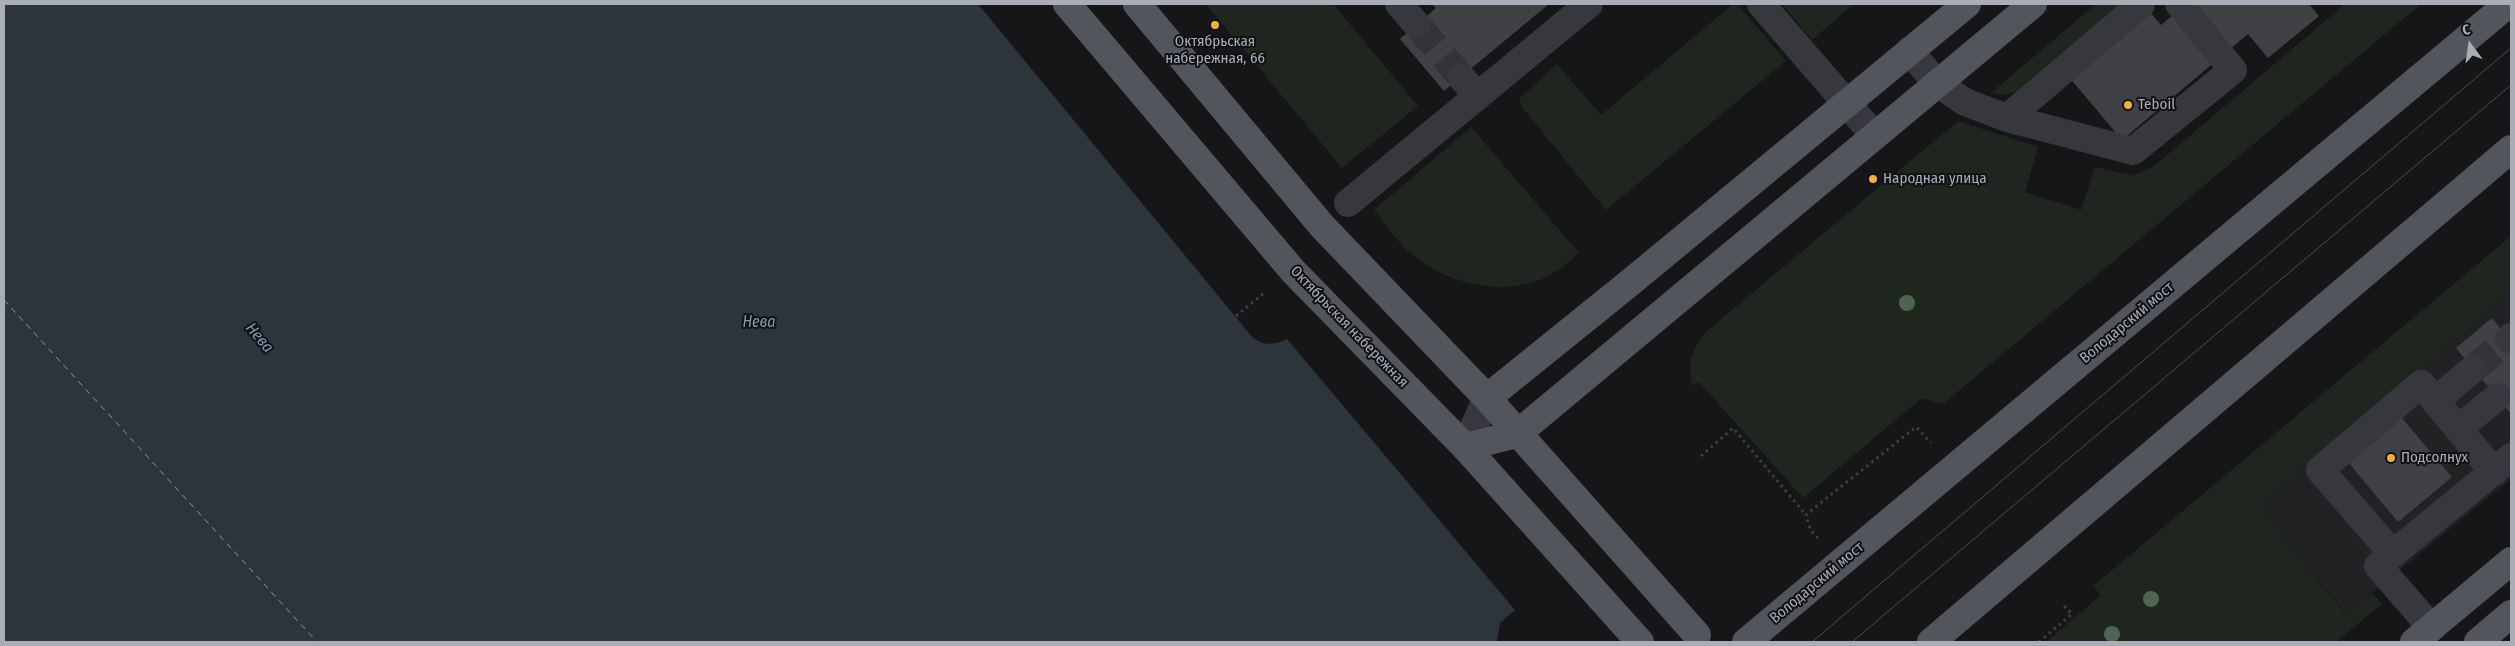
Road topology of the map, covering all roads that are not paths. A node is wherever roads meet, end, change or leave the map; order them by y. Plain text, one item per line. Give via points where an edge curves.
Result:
1 (1067, 4) edge
2 (1138, 4) edge
3 (1399, 4) edge
4 (1590, 4) edge
5 (1761, 4) edge
6 (1967, 4) edge
7 (2033, 4) edge
8 (2141, 4) edge
9 (2179, 4) edge
10 (2508, 4) edge
11 (1417, 25) tunnel mouth
12 (1909, 51) junction
13 (1937, 83) junction
14 (1847, 103) junction
15 (2007, 118) junction
16 (1874, 135) junction
17 (2511, 149) edge
18 (1348, 203) dead end
19 (2473, 369) tunnel mouth
20 (2497, 397) dead end
21 (1486, 398) junction
22 (2435, 401) junction
23 (2458, 429) junction
24 (1517, 434) junction
25 (1465, 447) junction
26 (2502, 464) edge
27 (2393, 554) junction
28 (2511, 561) edge
29 (2511, 614) edge
30 (1697, 635) dead end
31 (2423, 635) edge
32 (1933, 641) edge
33 (1640, 642) edge
34 (1746, 642) edge
35 (2478, 642) edge

1 - 25 main road, Октябрьская набережная via 1293,270
2 - 21 main road via 1322,226
3 - 11 lane
4 - 18 lane via 1470,87
5 - 14 lane
6 - 12 main road
7 - 13 main road
8 - 15 lane
9 - 15 lane via 2233,70 2133,151
10 - 34 main road, Володарский мост
12 - 13 lane
12 - 14 main road
13 - 15 lane via 1965,102
13 - 16 main road
14 - 16 lane
14 - 21 main road
16 - 24 main road
17 - 32 main road
19 - 22 lane
20 - 23 lane
21 - 24 main road
21 - 25 lane
22 - 23 lane
22 - 27 lane via 2422,384 2320,470
23 - 26 lane
24 - 25 main road
24 - 30 main road
25 - 33 main road, Октябрьская набережная
26 - 27 lane
27 - 31 lane via 2378,566
28 - 31 main road
29 - 35 main road

